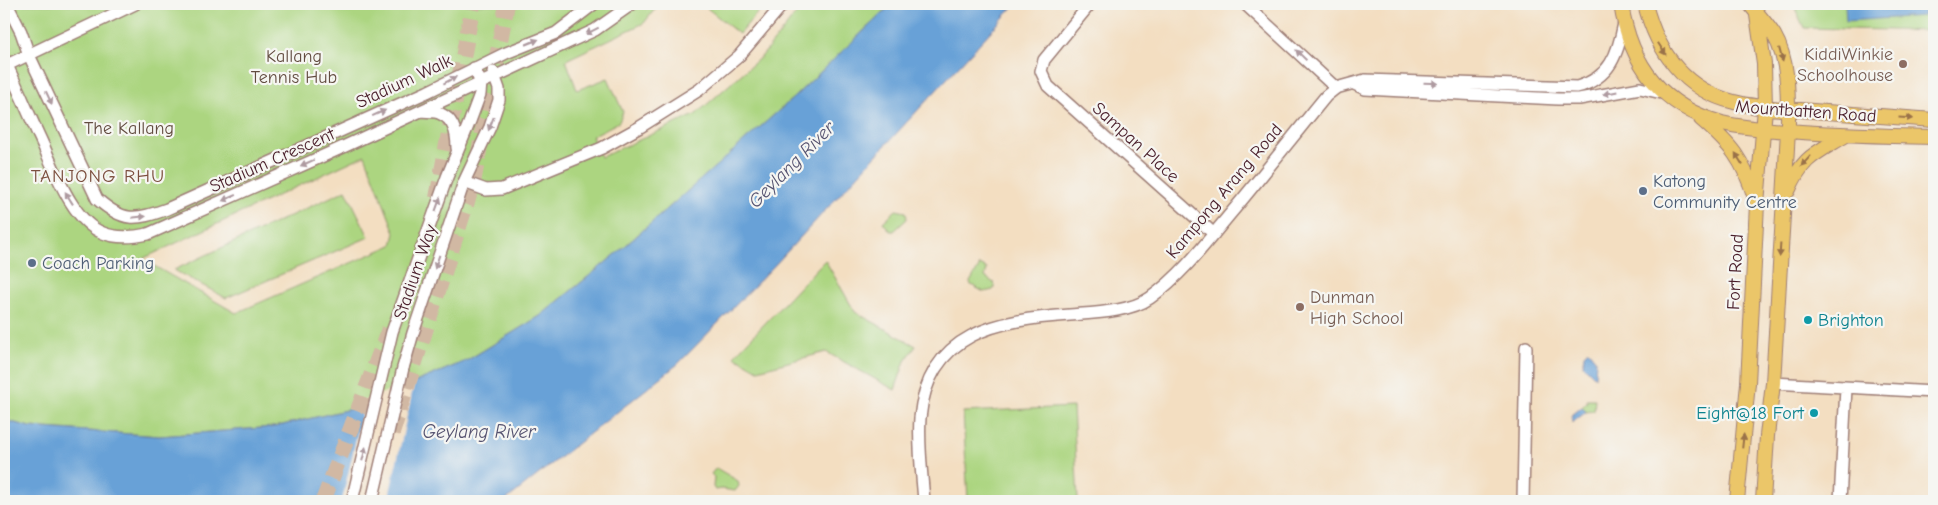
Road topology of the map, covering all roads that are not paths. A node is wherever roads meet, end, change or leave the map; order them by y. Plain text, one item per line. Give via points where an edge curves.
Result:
1 (7, 4) edge
2 (135, 4) edge
3 (594, 4) edge
4 (632, 4) edge
5 (783, 4) edge
6 (1090, 4) edge
7 (1245, 4) edge
8 (1621, 4) edge
9 (1645, 4) edge
10 (1754, 9) edge
11 (1624, 23) junction
12 (29, 54) junction
13 (5, 62) edge
14 (488, 62) junction
15 (474, 68) junction
16 (495, 77) junction
17 (481, 83) junction
18 (1354, 84) junction
19 (1336, 88) junction
20 (1666, 94) junction
21 (1765, 108) junction
22 (1788, 109) junction
23 (421, 111) junction
24 (1695, 114) junction
25 (1934, 120) edge
26 (1764, 130) junction
27 (1788, 131) junction
28 (1846, 135) junction
29 (1934, 137) edge
30 (457, 153) junction
31 (464, 182) junction
32 (1783, 202) junction
33 (1757, 204) junction
34 (1214, 234) junction
35 (1526, 347) dead end
36 (1773, 383) junction
37 (1846, 388) junction
38 (1934, 392) edge
39 (352, 501) edge
40 (372, 501) edge
41 (924, 501) edge
42 (1523, 501) edge
43 (1737, 501) edge
44 (1764, 501) edge
45 (1840, 501) edge

1 - 12 street, Stadium Walk
2 - 12 street
14 -> 3 street, Stadium Walk via 556,33
4 -> 16 street, Stadium Crescent via 595,30
5 - 31 street via 739,56 699,90 640,127 602,148 502,189 486,190
6 - 34 street, Sampan Place via 1044,60 1041,72 1048,86
19 -> 7 street
8 - 11 main road, Mountbatten Road
9 -> 21 main road, Mountbatten Road via 1661,47 1689,80 1717,97
10 - 21 main road, Fort Road via 1763,57
10 -> 22 main road, Fort Road via 1775,36 1780,50
18 -> 11 street via 1364,80 1577,87 1597,78 1614,58
11 - 20 main road, Mountbatten Road via 1639,62
12 - 13 street
12 -> 15 street, Stadium Walk via 97,199 111,212 136,219 166,209
23 -> 13 street, Stadium Crescent via 148,234 130,237 102,233 78,212
14 - 15 street, Stadium Walk
14 - 16 street, Stadium Way
15 - 17 street
16 - 17 street, Stadium Crescent
16 -> 31 street, Stadium Way via 499,100
17 - 23 street, Stadium Crescent
17 - 30 street, Stadium Way via 480,94
18 - 19 street
20 -> 18 street via 1640,88 1580,99 1558,99 1365,89
19 - 34 street, Kampong Arang Road via 1326,96
20 - 24 main road, Mountbatten Road
21 - 22 main road, Mountbatten Road
21 - 26 main road, Fort Road
22 -> 25 main road, Mountbatten Road
22 - 27 main road, Fort Road
23 - 30 street via 441,114 452,122
24 - 26 main road, Mountbatten Road
33 -> 24 main road via 1736,154
26 - 27 main road, Mountbatten Road
26 - 33 main road, Fort Road
27 - 28 main road, Mountbatten Road
27 - 32 main road, Fort Road
28 - 29 main road, Mountbatten Road
28 -> 32 main road via 1810,156 1794,176
39 -> 30 street, Stadium Way via 392,332
31 -> 40 street, Stadium Way, bridge via 413,333
32 -> 36 main road, Fort Road
43 -> 33 main road, Fort Road via 1748,383
34 - 41 street, Kampong Arang Road via 1188,266 1148,300 1101,313 993,326 946,354 924,392 920,419
35 - 42 street
36 - 37 street
36 - 44 main road, Fort Road
37 - 38 street
37 - 45 street

